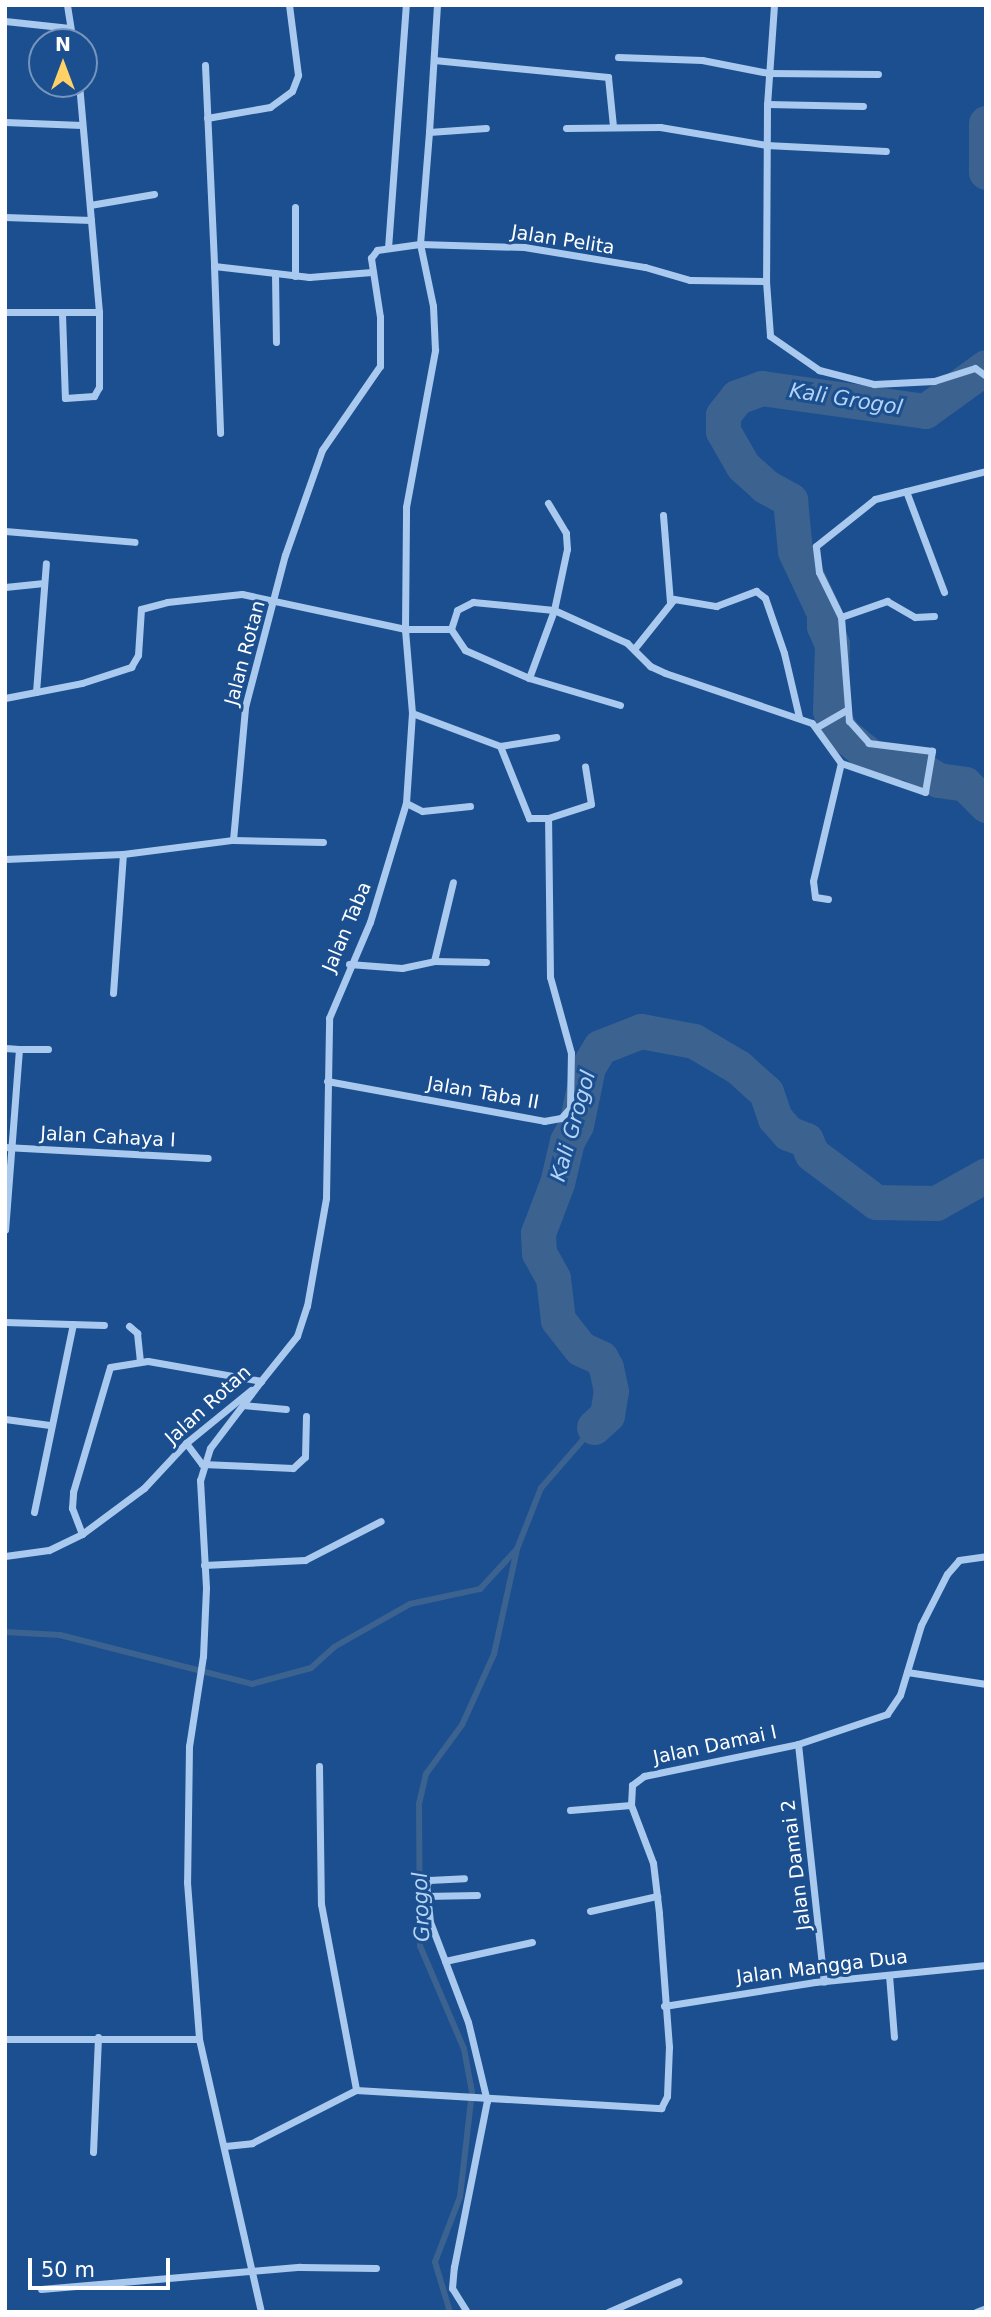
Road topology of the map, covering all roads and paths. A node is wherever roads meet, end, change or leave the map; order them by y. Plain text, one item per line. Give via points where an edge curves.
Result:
1 (67, 5) edge
2 (289, 5) edge
3 (406, 5) edge
4 (437, 5) edge
5 (774, 5) edge
6 (5, 21) edge
7 (70, 28) joint
8 (618, 57) dead end
9 (434, 60) junction
10 (205, 65) dead end
11 (768, 73) junction
12 (878, 74) dead end
13 (80, 98) edge
14 (766, 104) junction
15 (863, 106) dead end
16 (207, 118) junction
17 (5, 122) edge
18 (82, 125) junction
19 (613, 126) junction
20 (486, 128) dead end
21 (566, 128) dead end
22 (429, 132) junction
23 (766, 145) junction
24 (886, 151) dead end
25 (154, 194) dead end
26 (90, 205) junction
27 (295, 207) dead end
28 (5, 217) edge
29 (91, 220) junction
30 (420, 244) junction
31 (388, 248) junction
32 (214, 266) junction
33 (372, 272) junction
34 (275, 273) junction
35 (295, 275) junction
36 (766, 281) junction
37 (5, 312) edge
38 (99, 312) junction
39 (62, 314) junction
40 (276, 342) dead end
41 (986, 376) edge
42 (220, 433) dead end
43 (986, 471) edge
44 (906, 491) junction
45 (548, 503) dead end
46 (663, 514) dead end
47 (5, 531) edge
48 (135, 542) dead end
49 (46, 564) dead end
50 (44, 583) junction
51 (5, 587) edge
52 (944, 592) dead end
53 (276, 602) junction
54 (670, 602) junction
55 (554, 610) junction
56 (934, 616) dead end
57 (841, 617) junction
58 (405, 629) junction
59 (451, 629) junction
60 (634, 649) junction
61 (529, 678) junction
62 (36, 692) junction
63 (5, 698) edge
64 (620, 705) dead end
65 (847, 710) junction
66 (412, 713) junction
67 (799, 717) junction
68 (819, 726) junction
69 (556, 737) dead end
70 (500, 746) junction
71 (841, 763) junction
72 (584, 766) dead end
73 (406, 803) junction
74 (470, 806) dead end
75 (548, 818) junction
76 (233, 840) junction
77 (323, 842) dead end
78 (123, 855) junction
79 (5, 859) edge
80 (453, 882) dead end
81 (828, 899) dead end
82 (434, 961) junction
83 (486, 962) dead end
84 (349, 964) junction
85 (113, 993) dead end
86 (5, 1048) edge
87 (19, 1049) junction
88 (48, 1049) dead end
89 (326, 1064) joint
90 (327, 1081) junction
91 (9, 1147) edge
92 (208, 1158) dead end
93 (5, 1229) edge
94 (5, 1322) edge
95 (74, 1324) junction
96 (104, 1325) dead end
97 (129, 1326) dead end
98 (140, 1362) junction
99 (261, 1381) junction
100 (243, 1405) junction
101 (286, 1409) dead end
102 (306, 1416) dead end
103 (5, 1419) edge
104 (50, 1425) junction
105 (186, 1443) junction
106 (202, 1464) junction
107 (34, 1512) dead end
108 (381, 1521) dead end
109 (82, 1534) junction
110 (5, 1556) edge
111 (986, 1556) edge
112 (204, 1565) junction
113 (907, 1672) junction
114 (986, 1684) edge
115 (798, 1744) junction
116 (318, 1766) dead end
117 (631, 1805) junction
118 (570, 1810) dead end
119 (464, 1878) dead end
120 (477, 1895) dead end
121 (425, 1896) junction
122 (657, 1896) junction
123 (590, 1911) dead end
124 (532, 1942) dead end
125 (445, 1961) junction
126 (986, 1965) edge
127 (889, 1975) junction
128 (824, 1982) junction
129 (664, 2006) junction
130 (98, 2037) junction
131 (894, 2037) dead end
132 (5, 2039) edge
133 (199, 2039) junction
134 (356, 2090) junction
135 (487, 2101) junction
136 (225, 2146) junction
137 (93, 2152) dead end
138 (376, 2269) dead end
139 (250, 2274) junction
140 (679, 2281) dead end
141 (41, 2289) dead end
142 (986, 2308) edge
143 (261, 2312) edge
144 (467, 2312) edge
145 (608, 2312) edge
146 (976, 2312) edge

1 - 7 street
2 - 16 street via 297,63 292,91 270,107
3 - 31 street
4 - 9 street, Jalan Taba
5 - 11 street
6 - 7 street
8 - 11 street via 702,60
9 - 19 street via 608,77
9 - 22 street, Jalan Taba
10 - 16 street
11 - 12 street
11 - 14 street
13 - 18 street
14 - 15 street
14 - 23 street
16 - 32 street
17 - 18 street
18 - 26 street
19 - 21 street
19 - 23 street via 660,127
20 - 22 street
22 - 30 street, Jalan Taba
23 - 24 street
23 - 36 street
25 - 26 street
26 - 29 street
27 - 35 street
28 - 29 street
29 - 38 street
30 - 31 street, Jalan Pelita
30 - 36 street, Jalan Pelita via 524,247 665,270 690,280
30 - 58 street, Jalan Taba via 433,306 435,350 406,507
31 - 33 street via 373,253
32 - 34 street
32 - 42 street
33 - 35 street
33 - 53 street, Jalan Rotan via 380,317 380,366 322,450 285,555
34 - 35 street
34 - 40 street
36 - 41 street via 770,336 819,370 874,384 903,384 979,369
37 - 39 street
38 - 39 street
38 - 39 street via 99,390 94,396 69,401 64,396
43 - 44 street
44 - 52 street
44 - 57 street via 875,499 816,546 819,572
45 - 55 street via 568,541
46 - 54 street
47 - 48 street
49 - 50 street
50 - 51 street
50 - 62 street
53 - 58 street
53 - 62 street via 235,593 143,608 138,656 131,667
53 - 76 street, Jalan Rotan via 245,707
54 - 60 street
54 - 67 street via 678,599 716,606 761,593 784,653
55 - 59 street via 468,602 457,610
55 - 60 street
55 - 61 street
56 - 57 street via 915,617 887,601
57 - 65 street
58 - 59 street
58 - 66 street, Jalan Taba
59 - 61 street via 465,650
60 - 67 street via 665,673
61 - 64 street
62 - 63 street
65 - 68 street
65 - 71 street via 854,729 869,743 929,750 933,759 928,784 921,792
66 - 70 street
66 - 73 street, Jalan Taba
67 - 68 street
68 - 71 street
69 - 70 street
70 - 75 street via 525,814
71 - 81 street via 813,881 816,897
72 - 75 street via 591,804
73 - 74 street via 422,811
73 - 84 street, Jalan Taba via 370,922
75 - 90 street, Jalan Taba II via 549,946 556,1007 571,1053 570,1108 561,1118 544,1121
76 - 77 street
76 - 78 street
78 - 79 street
78 - 85 street
80 - 82 street
82 - 83 street
82 - 84 street via 402,968
84 - 89 street, Jalan Taba via 329,1018
86 - 87 street
87 - 88 street
87 - 91 street
89 - 90 street, Jalan Rotan
90 - 99 street, Jalan Rotan via 326,1198 311,1289 297,1336
91 - 92 street, Jalan Cahaya I
91 - 93 street
94 - 95 street
95 - 96 street
95 - 104 street
97 - 98 street via 137,1332
98 - 99 street
98 - 109 street via 115,1364 105,1372 73,1492 72,1508
99 - 100 street
99 - 105 street, Jalan Rotan
100 - 101 street
100 - 106 street
102 - 106 street via 301,1465
103 - 104 street
104 - 107 street
105 - 106 street
105 - 109 street, Jalan Rotan via 144,1488
106 - 112 street
108 - 112 street via 305,1560
109 - 110 street, Jalan Rotan via 49,1550
111 - 113 street via 959,1560 947,1574 920,1625
112 - 133 street via 203,1656 189,1746 187,1882
113 - 114 street
113 - 115 street via 900,1695 887,1714
115 - 117 street, Jalan Damai I via 644,1776 632,1785
115 - 128 street, Jalan Damai 2
116 - 134 street via 321,1904
117 - 118 street
117 - 122 street via 653,1863
119 - 121 street via 429,1880
120 - 121 street
121 - 125 street
122 - 123 street
122 - 129 street
124 - 125 street
125 - 135 street via 468,2022
126 - 127 street, Jalan Mangga Dua
127 - 128 street, Jalan Mangga Dua
127 - 131 street
128 - 129 street, Jalan Mangga Dua
129 - 135 street via 668,2059 662,2108
130 - 132 street
130 - 133 street
130 - 137 street
133 - 136 street
134 - 135 street
134 - 136 street via 252,2143
135 - 144 street via 452,2288
136 - 139 street
138 - 139 street via 300,2267
139 - 141 street
139 - 143 street
140 - 145 street
142 - 146 street

